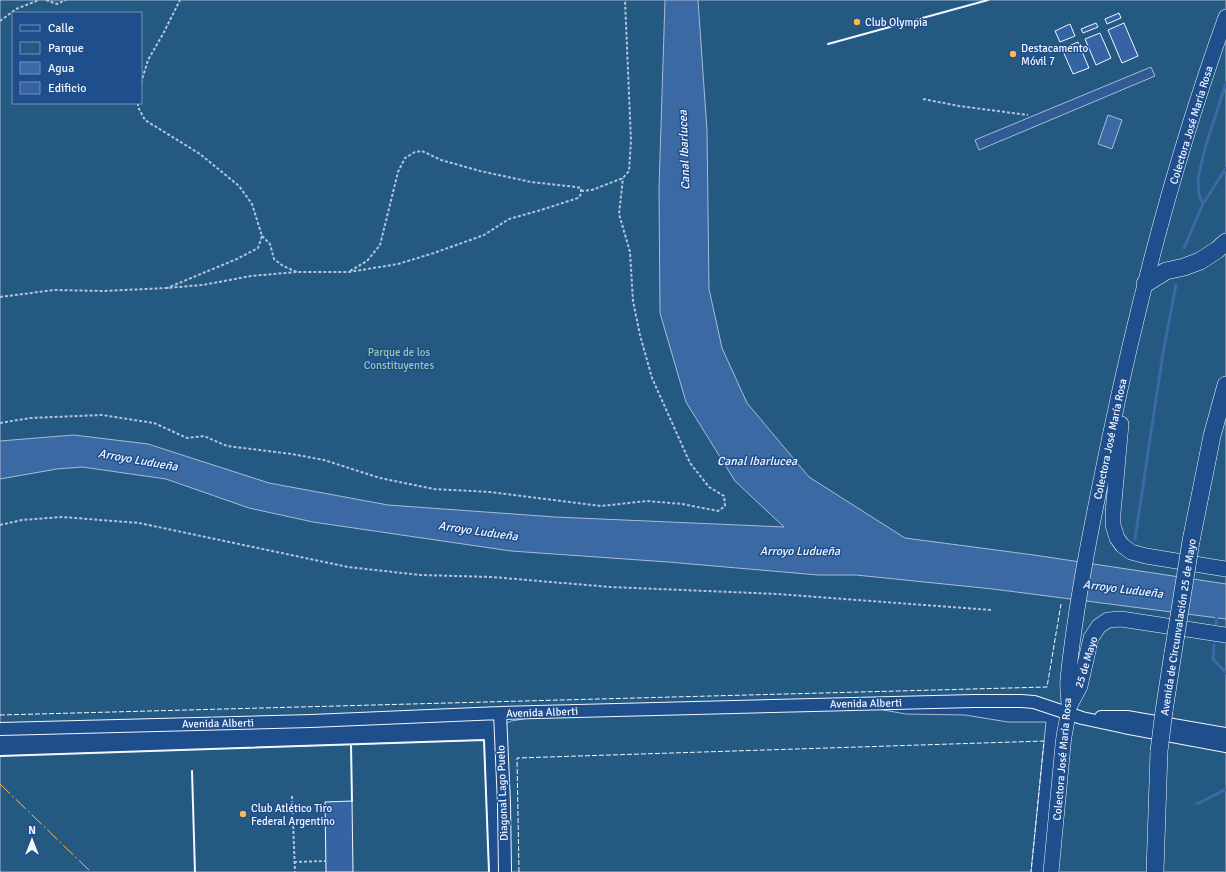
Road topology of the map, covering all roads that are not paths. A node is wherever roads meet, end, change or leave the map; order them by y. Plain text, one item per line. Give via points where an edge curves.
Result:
1 (1226, 17) edge
2 (1226, 242) edge
3 (1146, 284) junction
4 (1125, 367) junction
5 (1226, 386) edge
6 (1226, 569) edge
7 (1226, 635) edge
8 (1068, 710) junction
9 (500, 713) junction
10 (1082, 718) junction
11 (0, 729) edge
12 (1226, 734) edge
13 (1226, 746) edge
14 (505, 872) edge
15 (1051, 872) edge
16 (1155, 872) edge

1 - 3 main road, Colectora José María Rosa via 1184,145
2 - 3 highway via 1200,261 1166,271
3 - 4 main road, Colectora José María Rosa
4 - 6 main road via 1113,513 1117,538 1132,552 1146,556
4 - 8 main road, Colectora José María Rosa via 1088,547 1067,682
5 - 16 highway, Avenida de Circunvalación 25 de Mayo, bridge via 1212,436 1191,540 1164,711 1159,751
7 - 8 main road, 25 de Mayo via 1121,618 1108,620 1098,626 1091,638 1080,686
8 - 9 street, Avenida Alberti via 1034,702 974,701
8 - 10 street, Avenida Alberti
8 - 15 main road, Colectora José María Rosa
9 - 11 street, Avenida Alberti
9 - 14 street, Diagonal Lago Puelo
10 - 12 street, Avenida Alberti via 1127,717
10 - 13 street, Avenida Alberti

